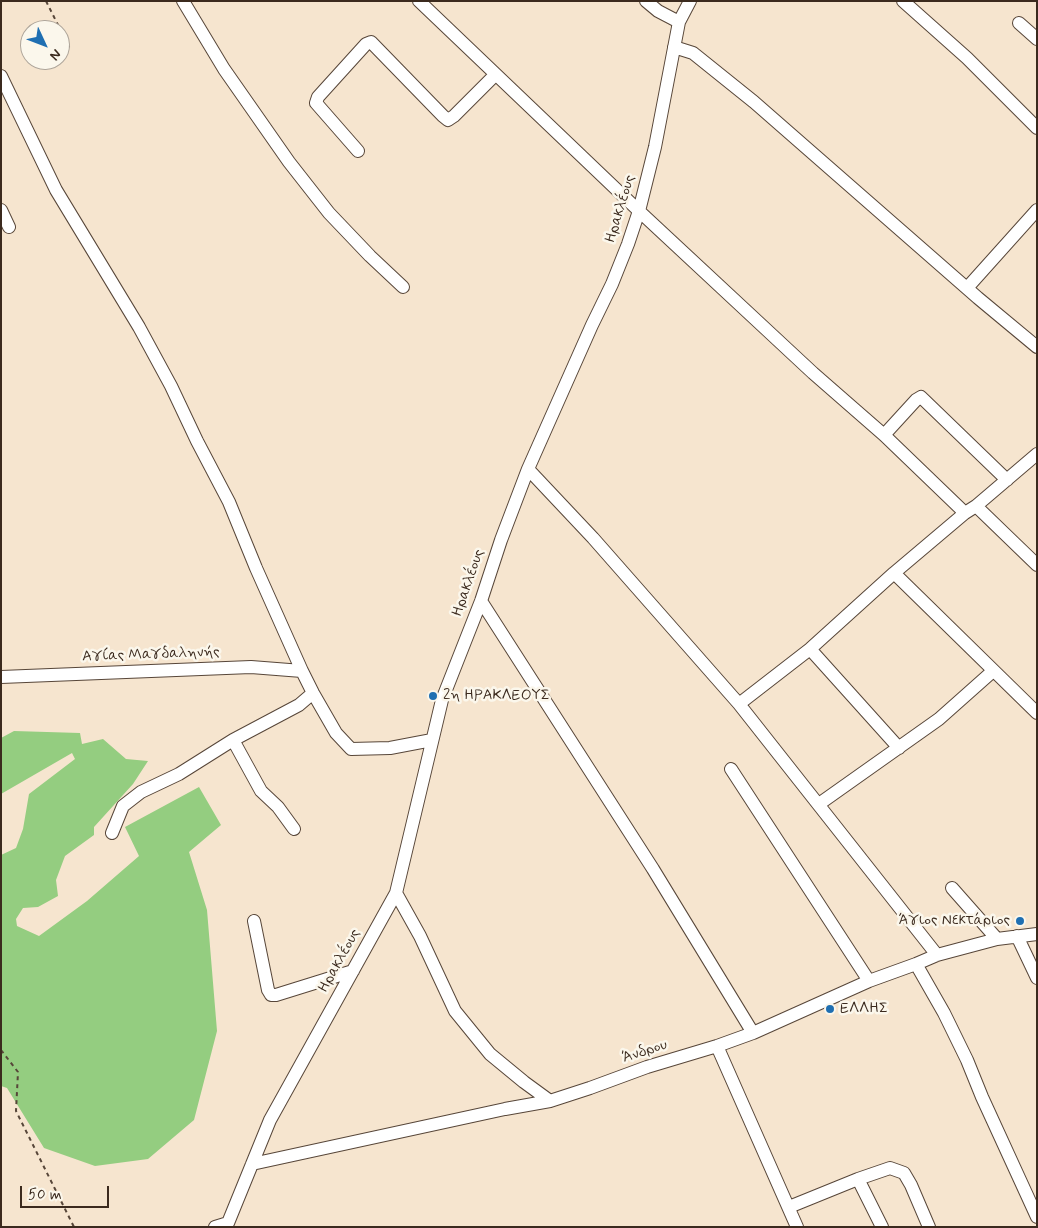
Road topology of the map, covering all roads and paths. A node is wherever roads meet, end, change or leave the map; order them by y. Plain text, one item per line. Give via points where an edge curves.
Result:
1 (46, 1) edge
2 (183, 1) edge
3 (418, 1) edge
4 (646, 1) edge
5 (690, 1) edge
6 (903, 1) edge
7 (56, 20) edge
8 (679, 22) junction
9 (1019, 23) dead end
10 (1037, 39) edge
11 (674, 47) junction
12 (495, 74) junction
13 (1, 76) edge
14 (1037, 128) edge
15 (358, 151) dead end
16 (1, 210) edge
17 (1037, 210) edge
18 (639, 211) junction
19 (9, 227) dead end
20 (403, 288) dead end
21 (967, 288) junction
22 (1037, 347) edge
23 (884, 435) junction
24 (1037, 454) edge
25 (528, 469) junction
26 (1007, 480) junction
27 (976, 506) junction
28 (965, 513) junction
29 (1037, 565) edge
30 (894, 573) junction
31 (481, 602) junction
32 (810, 649) junction
33 (302, 671) junction
34 (993, 671) junction
35 (1, 677) edge
36 (313, 693) junction
37 (739, 704) junction
38 (1037, 712) edge
39 (233, 740) junction
40 (432, 740) junction
41 (900, 748) junction
42 (731, 769) dead end
43 (819, 804) junction
44 (294, 829) dead end
45 (112, 833) dead end
46 (952, 888) dead end
47 (396, 893) junction
48 (254, 921) dead end
49 (1037, 934) edge
50 (1017, 936) junction
51 (997, 939) junction
52 (937, 954) junction
53 (916, 964) junction
54 (353, 971) junction
55 (1037, 978) edge
56 (869, 981) junction
57 (753, 1033) junction
58 (717, 1046) junction
59 (1, 1050) edge
60 (550, 1101) junction
61 (252, 1164) junction
62 (858, 1178) junction
63 (789, 1206) junction
64 (1037, 1217) edge
65 (228, 1225) edge
66 (74, 1227) edge
67 (215, 1227) edge
68 (798, 1227) edge
69 (882, 1227) edge
70 (929, 1227) edge

1 - 7 path
2 - 20 street via 224,69 289,162 329,213
3 - 12 street
4 - 8 street
5 - 8 street, Ηρακλέους
6 - 14 street via 967,58
8 - 11 street, Ηρακλέους
9 - 10 street
11 - 18 street, Ηρακλέους
11 - 21 street via 693,53 754,102
12 - 15 street via 448,120 371,42 366,44 316,103
12 - 18 street
13 - 33 street via 56,190 171,386 229,502
16 - 19 street
17 - 21 street
18 - 23 street
18 - 25 street, Ηρακλέους via 612,284
21 - 22 street
23 - 26 street via 921,397
23 - 28 street
24 - 26 street
25 - 31 street, Ηρακλέους
25 - 37 street
26 - 27 street
27 - 28 street
27 - 29 street
28 - 30 street
30 - 32 street
30 - 34 street
31 - 40 street, Ηρακλέους via 442,700
31 - 57 street
32 - 37 street
32 - 41 street
33 - 35 street, Αγίας Μαγδαληνής via 250,667
33 - 36 street
34 - 38 street
34 - 41 street via 939,719
36 - 39 street via 299,705
36 - 40 street via 336,733 350,749 390,748
37 - 43 street
39 - 44 street via 261,791
39 - 45 street via 179,774 140,792 123,806
40 - 47 street, Ηρακλέους
41 - 43 street
42 - 56 street
43 - 52 street
46 - 51 street
47 - 54 street, Ηρακλέους
47 - 60 street via 455,1011 490,1054
48 - 54 street via 271,995
49 - 50 street, Άνδρου
50 - 51 street, Άνδρου
50 - 55 street
51 - 52 street, Άνδρου
52 - 53 street, Άνδρου
53 - 56 street, Άνδρου
53 - 64 street via 967,1060
54 - 61 street, Ηρακλέους via 270,1120
56 - 57 street, Άνδρου
57 - 58 street, Άνδρου
58 - 60 street, Άνδρου
58 - 63 street
59 - 66 path via 18,1072 16,1111
60 - 61 street, Άνδρου
61 - 65 street, Ηρακλέους
62 - 63 street
62 - 69 street
62 - 70 street via 890,1168 904,1173
63 - 68 street
65 - 67 street

